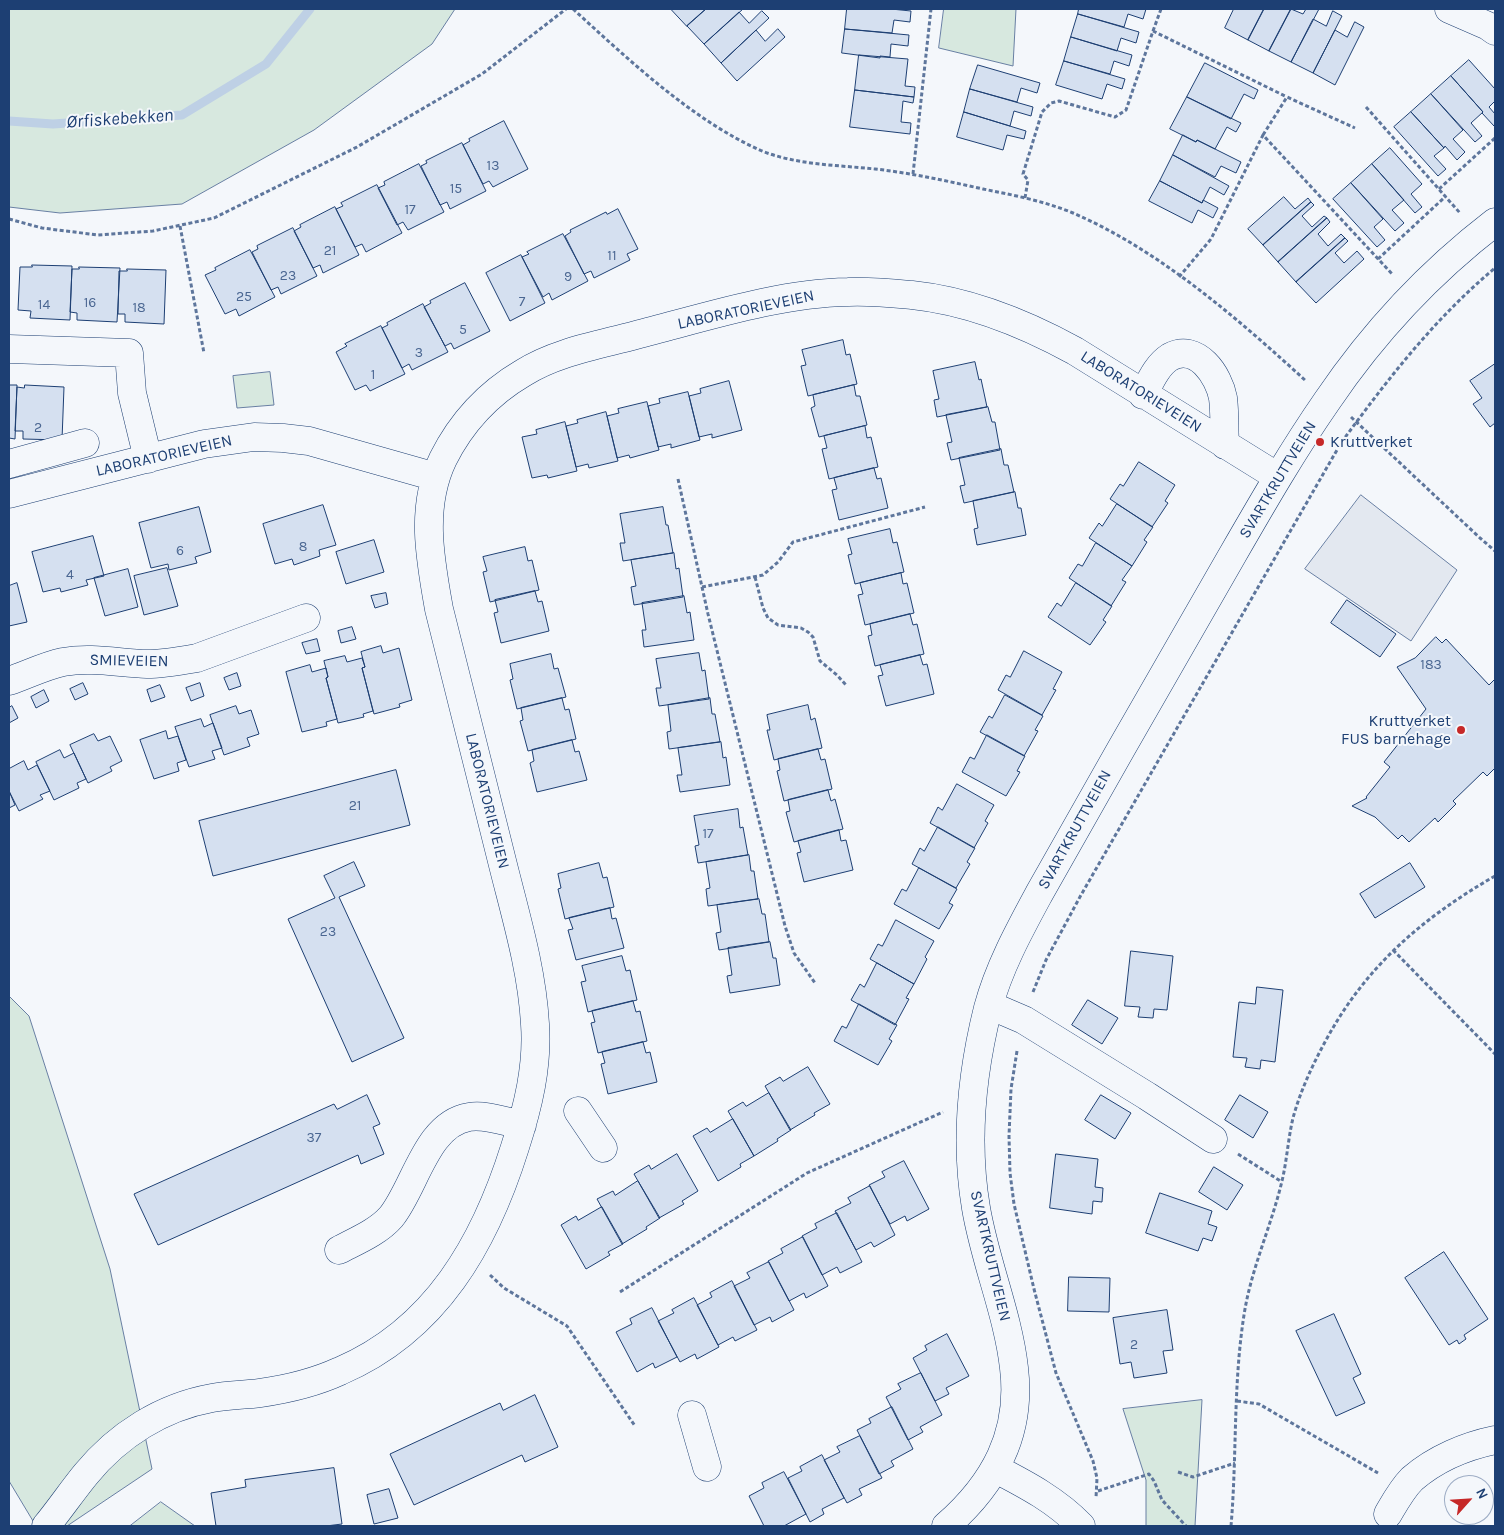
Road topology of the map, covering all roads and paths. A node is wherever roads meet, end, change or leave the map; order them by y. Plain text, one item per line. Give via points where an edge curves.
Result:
1 (566, 9) edge
2 (573, 9) edge
3 (931, 9) edge
4 (1161, 9) edge
5 (1449, 9) edge
6 (1153, 31) junction
7 (1495, 31) edge
8 (1288, 97) junction
9 (1366, 107) dead end
10 (1355, 128) dead end
11 (1263, 136) junction
12 (1495, 138) edge
13 (913, 174) junction
14 (1439, 189) junction
15 (1446, 196) junction
16 (1025, 198) junction
17 (9, 219) edge
18 (1466, 219) dead end
19 (1495, 222) edge
20 (180, 226) junction
21 (1378, 259) junction
22 (1495, 268) edge
23 (1179, 276) junction
24 (1399, 281) dead end
25 (9, 349) edge
26 (204, 353) dead end
27 (1312, 386) dead end
28 (1143, 394) junction
29 (1356, 421) junction
30 (85, 443) dead end
31 (1225, 445) junction
32 (148, 460) junction
33 (9, 464) edge
34 (436, 477) junction
35 (1278, 477) junction
36 (678, 478) dead end
37 (9, 494) edge
38 (925, 507) dead end
39 (1495, 551) edge
40 (755, 577) junction
41 (702, 588) junction
42 (306, 618) dead end
43 (9, 681) edge
44 (846, 685) dead end
45 (1495, 876) edge
46 (1393, 950) junction
47 (815, 983) dead end
48 (989, 1005) junction
49 (1024, 1020) junction
50 (1495, 1054) edge
51 (973, 1106) junction
52 (578, 1111) dead end
53 (522, 1125) junction
54 (1213, 1139) joint
55 (603, 1148) dead end
56 (1282, 1182) junction
57 (339, 1250) dead end
58 (468, 1257) junction
59 (620, 1292) dead end
60 (1237, 1401) junction
61 (692, 1415) dead end
62 (634, 1426) dead end
63 (1495, 1440) edge
64 (1235, 1463) junction
65 (707, 1467) dead end
66 (996, 1469) junction
67 (1178, 1472) dead end
68 (1403, 1490) junction
69 (1098, 1491) junction
70 (1388, 1514) dead end
71 (1088, 1515) edge
72 (46, 1526) edge
73 (946, 1526) edge
74 (1186, 1526) edge
75 (1230, 1526) edge

1 - 20 path via 482,74 357,147 214,218
2 - 13 path via 626,56 732,136 763,151 796,160
3 - 13 path
4 - 6 path
5 - 7 street
6 - 8 path
6 - 16 path via 1126,110 1115,117 1059,101 1050,103 1042,112 1023,174 1028,180
8 - 10 path
8 - 11 path
9 - 14 path
11 - 21 path
11 - 23 path via 1211,239
12 - 14 path
13 - 16 path
14 - 15 path
15 - 18 path
15 - 21 path
16 - 23 path via 1071,213 1115,234
17 - 20 path via 42,228 98,235
19 - 35 street, SVARTKRUTTVEIEN via 1437,271 1385,326 1328,399
20 - 26 path
21 - 24 path
22 - 29 path via 1432,329
23 - 27 path via 1259,338
25 - 32 street via 129,353 132,392
28 - 31 street, LABORATORIEVEIEN
28 - 31 street via 1159,366 1171,356 1186,354 1202,358 1214,373 1223,397
28 - 34 street, LABORATORIEVEIEN via 1045,334 981,310 914,295 817,294 750,306 611,342 546,361 524,371 473,414 452,443
29 - 39 path
29 - 49 path via 1063,926
30 - 33 street
31 - 35 street, LABORATORIEVEIEN
32 - 34 street, LABORATORIEVEIEN via 232,439 283,438 319,443
32 - 37 street, LABORATORIEVEIEN
34 - 53 street, LABORATORIEVEIEN via 428,536 439,609 521,938 533,1000 534,1065
35 - 48 street, SVARTKRUTTVEIEN via 1049,876 1013,944
36 - 41 path
38 - 40 path via 793,542 778,562 763,575
40 - 41 path
40 - 44 path via 768,618 778,625 808,632 813,637 820,661
41 - 47 path via 785,926 794,953
42 - 43 street, SMIEVEIEN via 197,658 168,664 106,660 63,662
45 - 46 path via 1452,902
46 - 50 path
46 - 56 path via 1354,993 1316,1058 1293,1119
48 - 49 street
48 - 51 street, SVARTKRUTTVEIEN
49 - 54 street
49 - 69 path via 1010,1098 1008,1136 1014,1204 1046,1340 1064,1395 1093,1461
51 - 59 path via 950,1108 807,1173
51 - 66 street, SVARTKRUTTVEIEN via 971,1138 976,1208 1015,1371 1013,1414
52 - 55 street
53 - 57 street via 470,1117 458,1120 443,1130 430,1146 391,1217 374,1231
53 - 58 street, LABORATORIEVEIEN via 498,1195
54 - 56 path
56 - 60 path via 1244,1314
58 - 62 path via 504,1288 567,1326
58 - 72 street, LABORATORIEVEIEN via 448,1287 412,1326 350,1367 286,1389 195,1402 139,1426 86,1473
60 - 64 path
60 - 68 path via 1259,1404
61 - 65 street
63 - 68 street via 1446,1457
64 - 67 path via 1193,1477
64 - 75 path
66 - 71 street via 1068,1512
66 - 73 street, SVARTKRUTTVEIEN via 971,1503
68 - 70 street
69 - 71 path
69 - 74 path via 1149,1474 1162,1500

